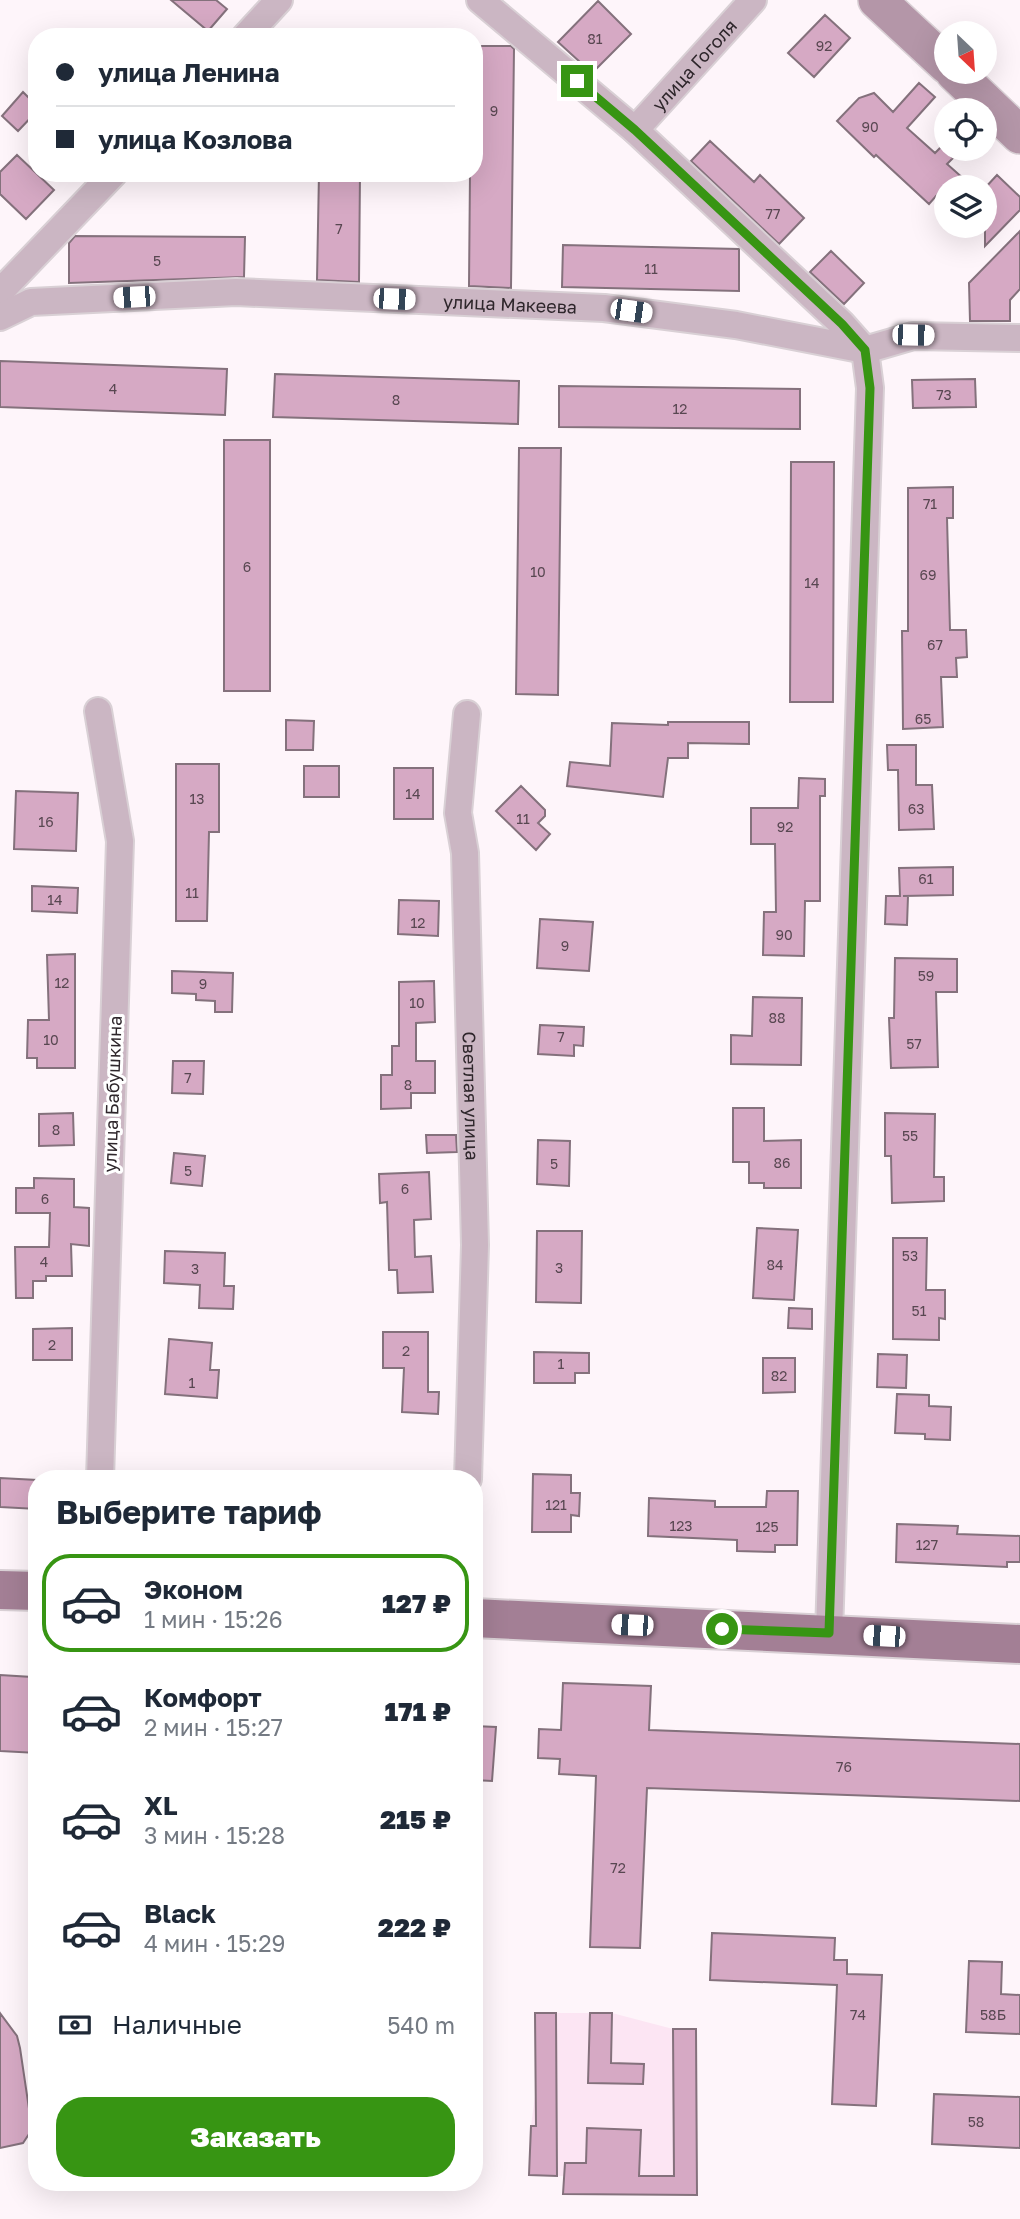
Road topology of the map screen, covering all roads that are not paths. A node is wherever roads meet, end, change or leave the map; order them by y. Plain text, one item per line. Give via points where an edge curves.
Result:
1 (279, 0) edge
2 (481, 0) edge
3 (753, 0) edge
4 (877, 0) edge
5 (253, 28) edge
6 (934, 53) edge
7 (967, 84) edge
8 (635, 130) junction
9 (1020, 135) edge
10 (105, 182) edge
11 (0, 292) edge
12 (0, 317) edge
13 (1020, 338) edge
14 (865, 350) junction
15 (98, 711) dead end
16 (467, 714) dead end
17 (100, 1470) edge
18 (468, 1470) edge
19 (0, 1590) edge
20 (28, 1591) edge
21 (483, 1618) edge
22 (829, 1633) junction
23 (1020, 1644) edge

1 - 5 street
2 - 8 street
3 - 8 street, улица Гоголя
4 - 6 street
7 - 9 street
8 - 14 street
10 - 11 street
12 - 14 street, улица Макеева via 31,302 236,292 604,308
13 - 14 street, улица Макеева via 913,335
14 - 22 street via 870,402
15 - 17 street, улица Бабушкина via 120,841
16 - 18 street, Светлая улица via 458,813 465,853 475,1245
19 - 20 main road
21 - 22 main road
22 - 23 main road

